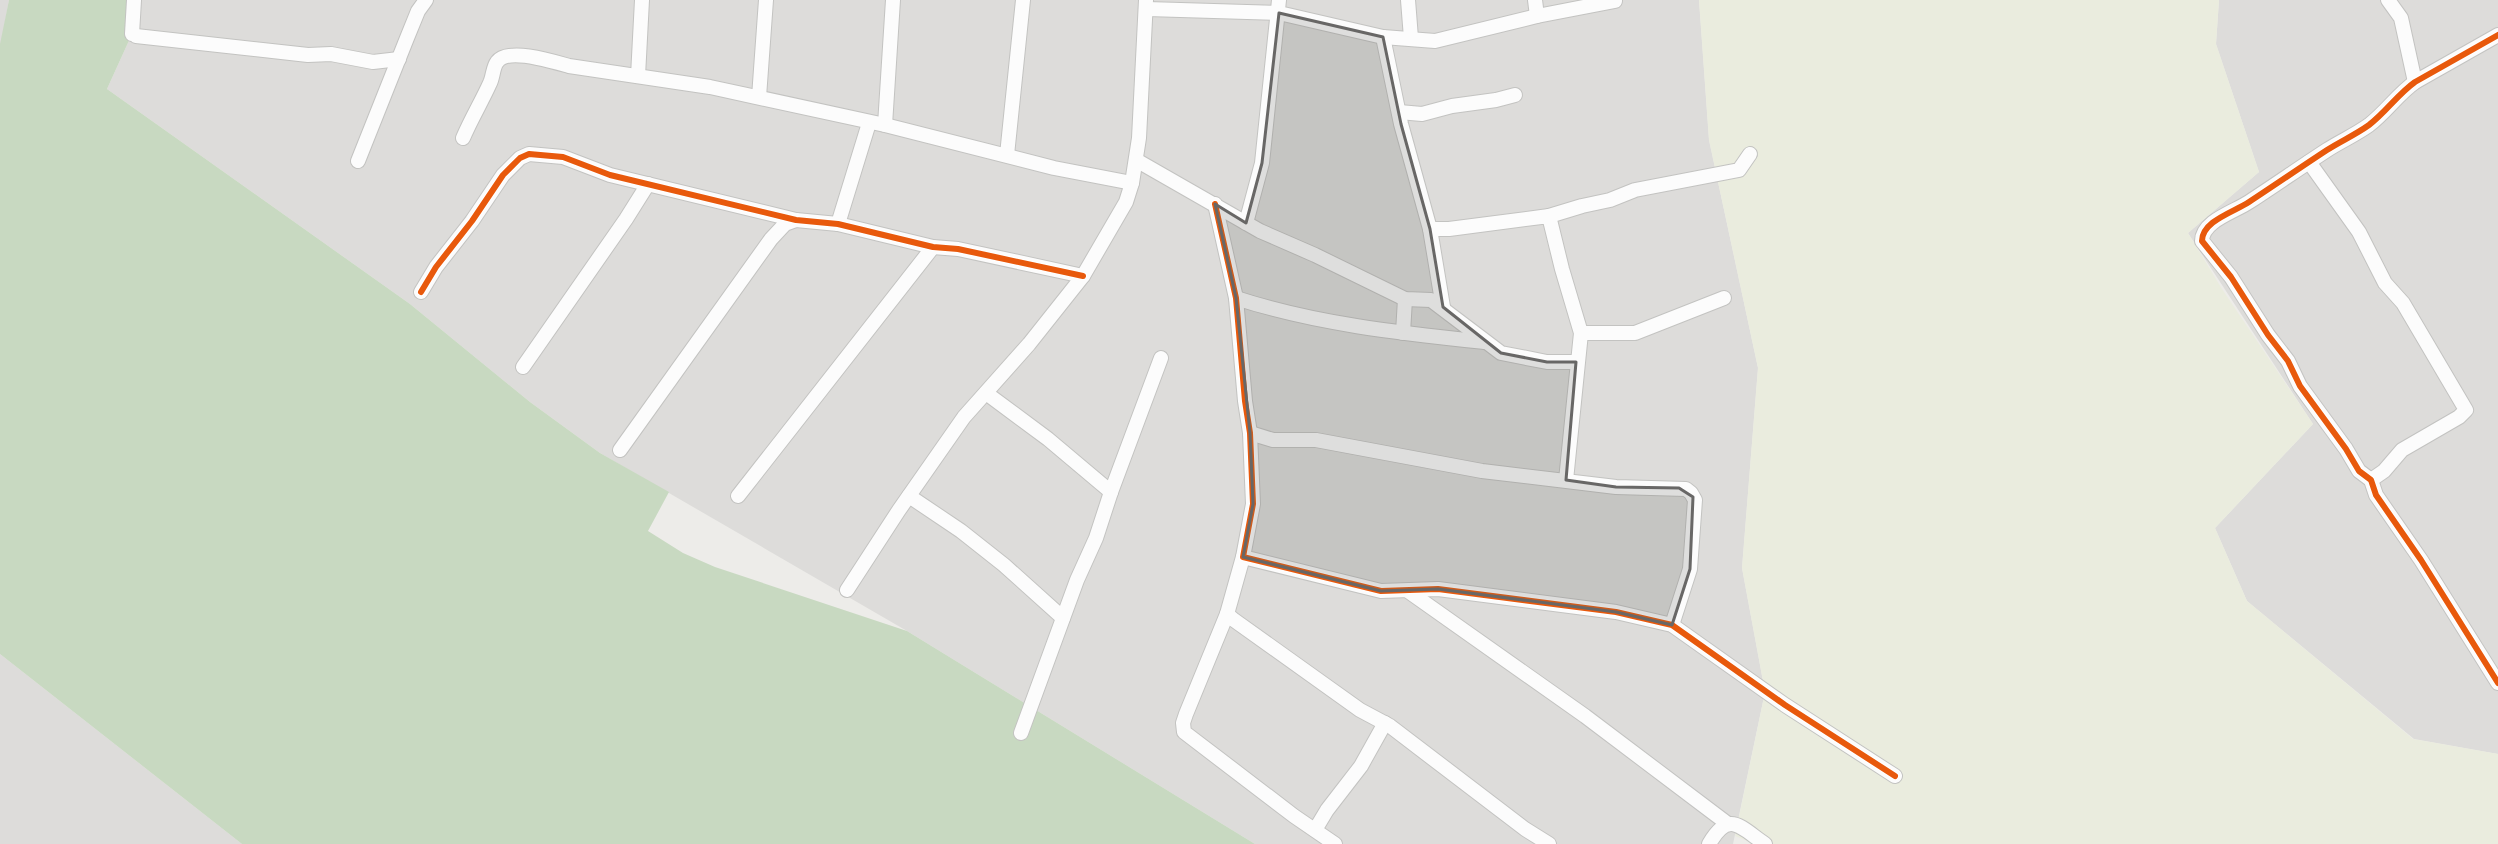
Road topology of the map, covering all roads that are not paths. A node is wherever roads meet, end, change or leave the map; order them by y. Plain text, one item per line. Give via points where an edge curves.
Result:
1 (134, 0) edge
2 (426, 0) edge
3 (642, 0) edge
4 (766, 0) edge
5 (893, 0) edge
6 (1023, 0) edge
7 (1408, 0) edge
8 (1535, 0) edge
9 (2388, 0) edge
10 (1615, 1) dead end
11 (1147, 4) edge
12 (1279, 6) edge
13 (1537, 16) junction
14 (2498, 35) edge
15 (1383, 37) junction
16 (1411, 38) junction
17 (399, 59) junction
18 (638, 76) junction
19 (2415, 82) junction
20 (1515, 95) dead end
21 (760, 97) junction
22 (1399, 112) junction
23 (869, 123) junction
24 (885, 125) junction
25 (463, 138) dead end
26 (1750, 154) dead end
27 (1007, 155) junction
28 (1136, 160) junction
29 (358, 161) dead end
30 (2309, 162) junction
31 (1132, 183) junction
32 (648, 184) junction
33 (1215, 204) junction
34 (1549, 216) junction
35 (796, 220) junction
36 (1246, 223) junction
37 (838, 224) junction
38 (1430, 229) junction
39 (933, 247) junction
40 (1082, 276) junction
41 (421, 292) dead end
42 (1236, 298) junction
43 (1724, 298) dead end
44 (1405, 300) junction
45 (1443, 307) junction
46 (1403, 333) junction
47 (1581, 333) junction
48 (1484, 342) junction
49 (1161, 358) dead end
50 (1576, 362) junction
51 (523, 367) dead end
52 (986, 392) junction
53 (1250, 433) junction
54 (620, 450) dead end
55 (1566, 480) junction
56 (2371, 480) junction
57 (1111, 492) junction
58 (738, 496) dead end
59 (909, 496) junction
60 (1243, 557) junction
61 (847, 590) dead end
62 (1408, 591) junction
63 (1227, 614) junction
64 (1063, 618) junction
65 (1672, 625) junction
66 (2498, 683) edge
67 (1385, 723) junction
68 (1021, 733) dead end
69 (1894, 776) dead end
70 (1728, 824) junction
71 (1315, 830) junction
72 (1335, 844) edge
73 (1549, 844) edge
74 (1709, 844) edge
75 (1765, 844) edge

1 - 17 street via 134,35 301,54 331,54 373,62
2 - 17 street via 418,11
3 - 18 street
4 - 21 street
5 - 24 street
6 - 27 street
7 - 16 street
8 - 13 street
9 - 19 street via 2403,23
10 - 13 street
11 - 12 street
11 - 28 street
12 - 15 street
12 - 36 street via 1262,163
13 - 16 street via 1439,40
14 - 19 street
15 - 16 street
15 - 22 street
17 - 29 street
18 - 21 street
18 - 25 street via 569,66 538,58 503,58 497,62 491,82
19 - 30 street via 2375,120
20 - 22 street via 1422,114
21 - 23 street
22 - 38 street
23 - 24 street
23 - 37 street
24 - 27 street
26 - 34 street via 1739,170 1635,190 1610,200
27 - 31 street via 1054,168
28 - 31 street
28 - 33 street
30 - 56 street via 2359,232 2385,283 2403,303 2466,410 2460,417 2402,450 2384,471
30 - 56 street via 2206,227 2202,241 2231,277 2288,361 2300,386 2359,471
31 - 40 street via 1126,202
32 - 35 street
32 - 41 street via 610,175 563,157 529,154 520,158 503,175 472,222 436,267
32 - 51 street
33 - 36 street
33 - 42 street
34 - 38 street via 1449,229
34 - 47 street
35 - 37 street
35 - 54 street via 785,224 771,239
36 - 44 street
37 - 39 street
38 - 45 street
39 - 40 street via 958,249
39 - 58 street
40 - 52 street via 1029,344
42 - 46 street via 1276,311
42 - 53 street
43 - 47 street via 1635,333
44 - 45 street via 1431,300
44 - 46 street
45 - 48 street
46 - 48 street
47 - 50 street
48 - 50 street via 1501,353 1546,362
49 - 57 street
50 - 55 street
52 - 57 street via 1048,439
52 - 59 street via 964,417
53 - 55 street via 1273,440 1316,440 1482,471
53 - 60 street via 1253,504
55 - 65 street via 1616,487 1679,488 1691,493 1695,500 1690,569
56 - 66 street via 2376,495 2421,560
57 - 64 street via 1096,538
59 - 61 street
59 - 64 street via 998,560
60 - 62 street via 1374,589
60 - 63 street
62 - 65 street via 1438,589 1616,612
62 - 70 street via 1585,716
63 - 67 street via 1360,710
63 - 71 street via 1183,723 1184,732
64 - 68 street
65 - 69 street
67 - 71 street via 1361,766
67 - 73 street via 1436,759 1525,829
70 - 74 street via 1722,826
70 - 75 street via 1740,826
71 - 72 street

